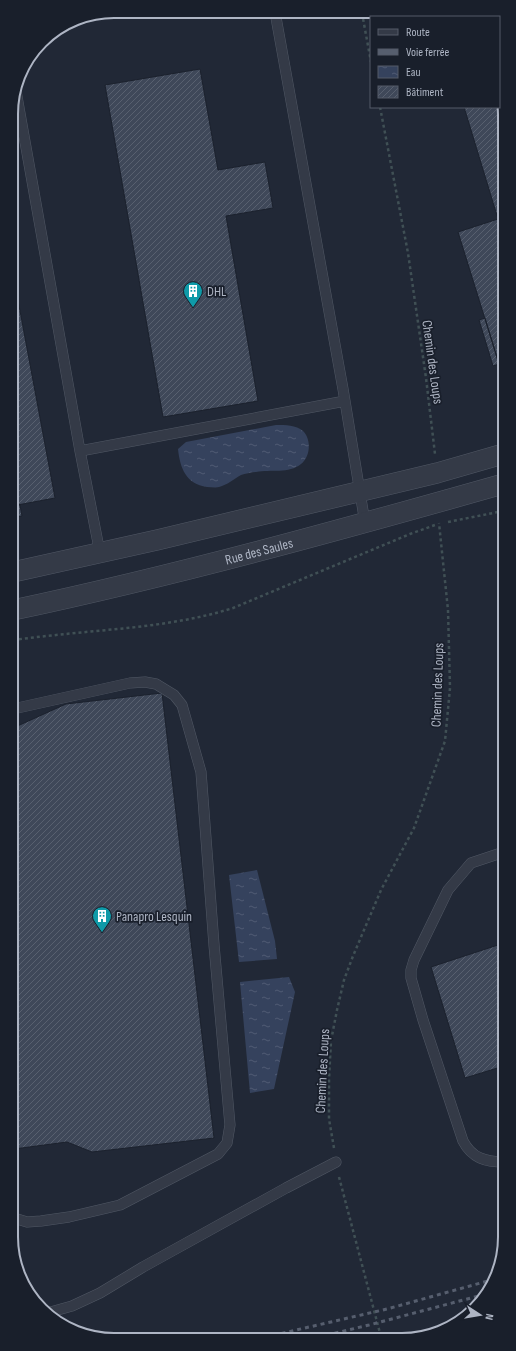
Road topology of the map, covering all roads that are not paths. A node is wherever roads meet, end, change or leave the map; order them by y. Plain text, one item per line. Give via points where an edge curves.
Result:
1 (276, 18) edge
2 (18, 105) edge
3 (345, 401) junction
4 (80, 451) junction
5 (498, 455) edge
6 (498, 485) edge
7 (360, 492) junction
8 (365, 523) junction
9 (100, 552) junction
10 (18, 571) edge
11 (18, 609) edge
12 (18, 707) edge
13 (498, 854) edge
14 (336, 1162) road end
15 (498, 1162) edge
16 (18, 1219) edge
17 (54, 1311) edge

1 - 3 lane
2 - 4 lane
3 - 4 lane
3 - 7 lane
4 - 9 lane
5 - 7 street
6 - 8 street, Rue des Saules
7 - 8 lane
7 - 9 street
8 - 11 street, Rue des Saules via 162,576
9 - 10 street
12 - 16 lane via 145,682 166,689 182,705 201,772 230,1125 227,1143 218,1154 120,1204 69,1217 27,1222
13 - 15 lane via 471,863 448,890 414,960 411,978 463,1141 468,1150 477,1157
14 - 17 lane via 100,1293

